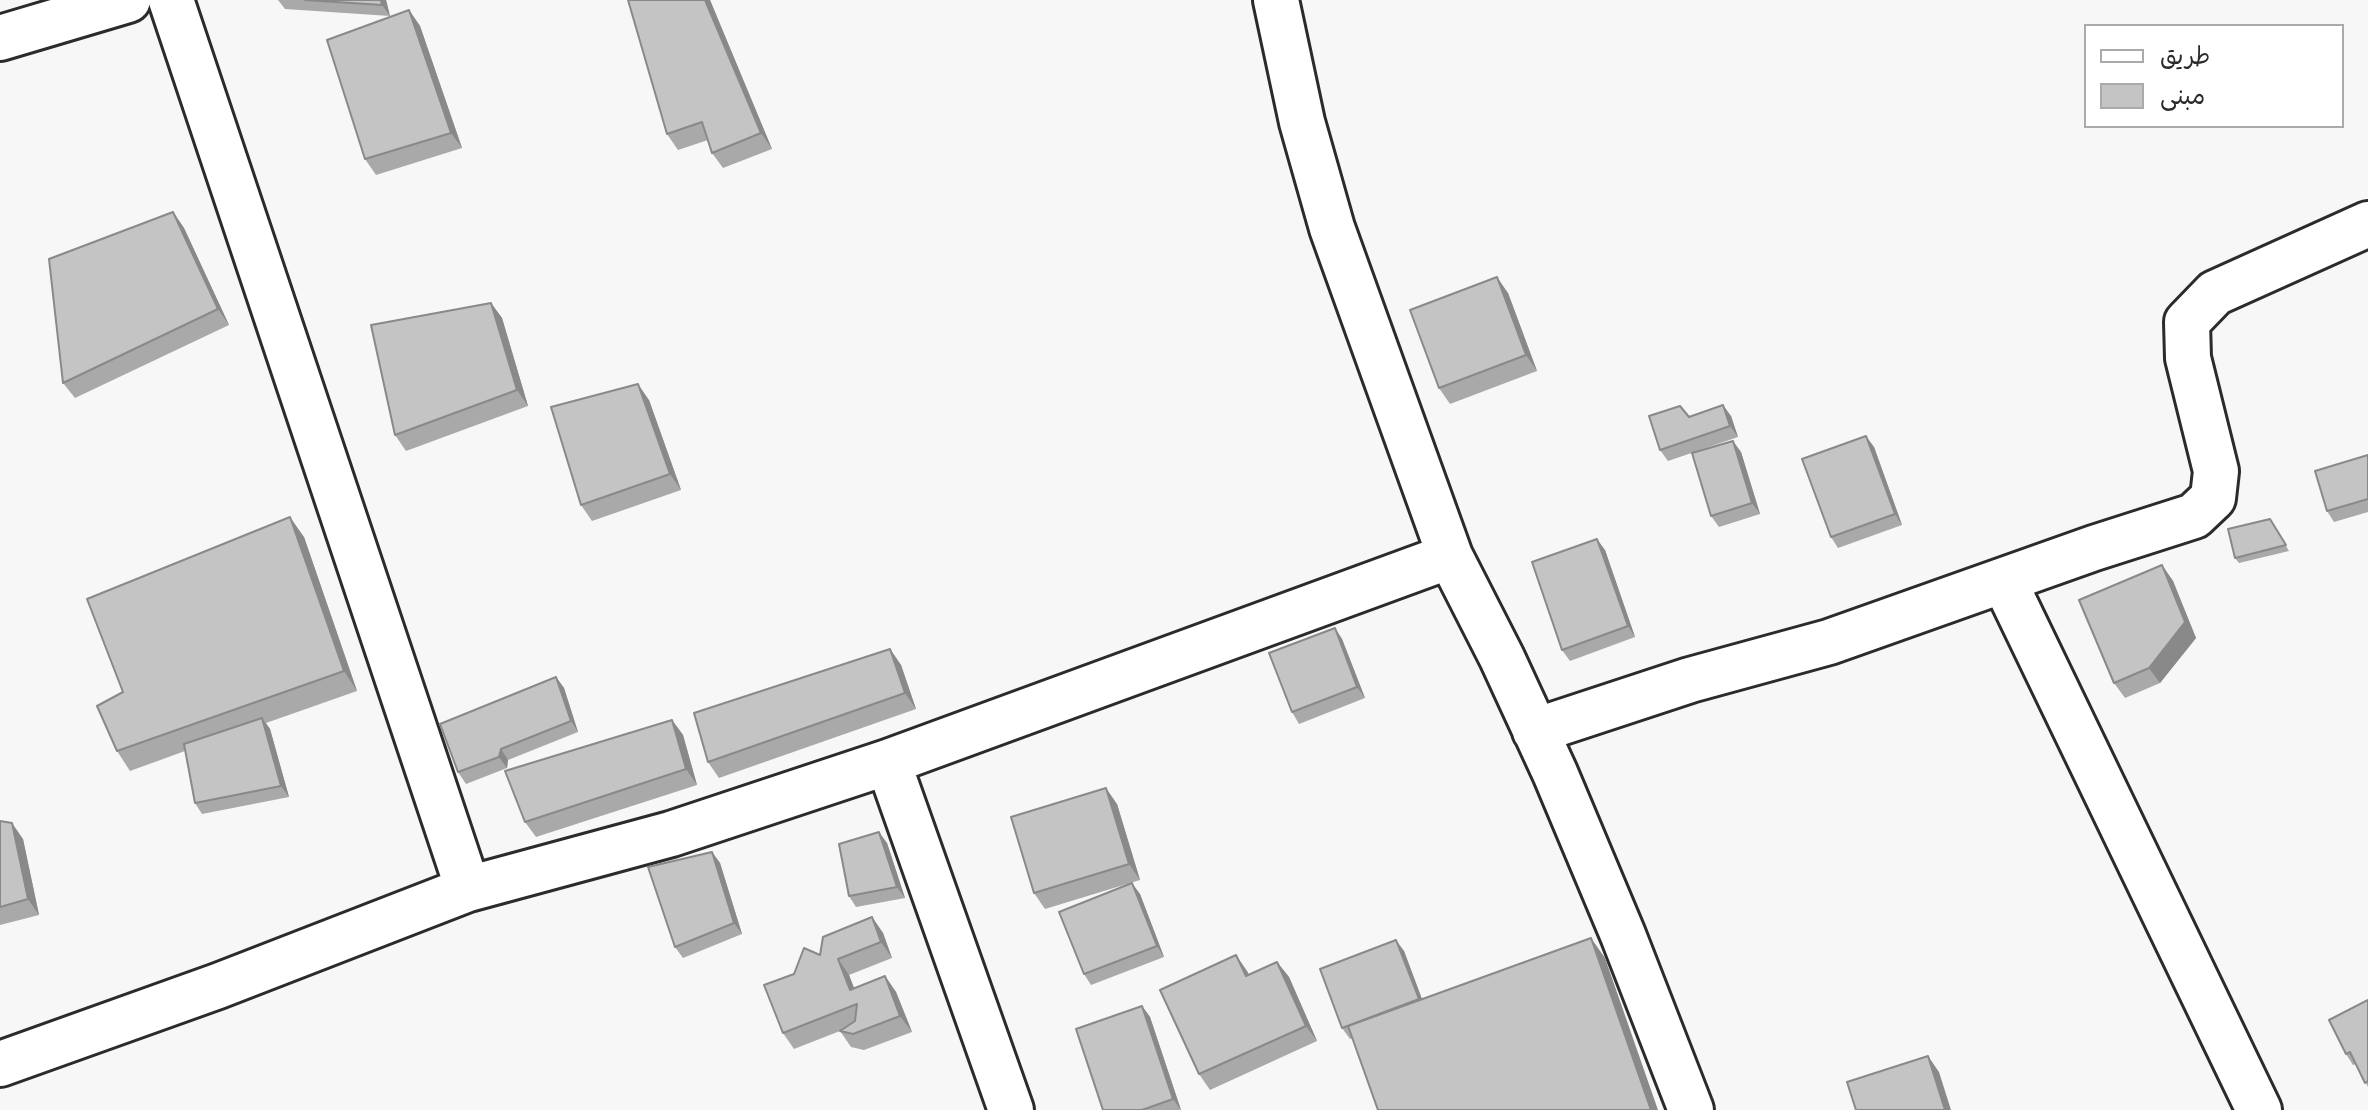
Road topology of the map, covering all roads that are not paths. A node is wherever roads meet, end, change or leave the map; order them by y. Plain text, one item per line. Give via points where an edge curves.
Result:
1 (128, 0) edge
2 (171, 0) edge
3 (1276, 0) edge
4 (0, 38) edge
5 (2368, 224) edge
6 (1450, 556) junction
7 (2004, 581) junction
8 (1535, 731) junction
9 (888, 762) junction
10 (468, 889) junction
11 (0, 1064) edge
12 (1011, 1110) edge
13 (1691, 1110) edge
14 (2259, 1110) edge

1 - 4 street
2 - 10 street
3 - 6 street via 1332,228
5 - 7 street via 2215,293 2187,322 2188,358 2216,471 2213,498 2194,516
6 - 8 street
6 - 9 street
7 - 8 street via 1829,642
7 - 14 street
8 - 13 street
9 - 10 street via 671,834
9 - 12 street
10 - 11 street

